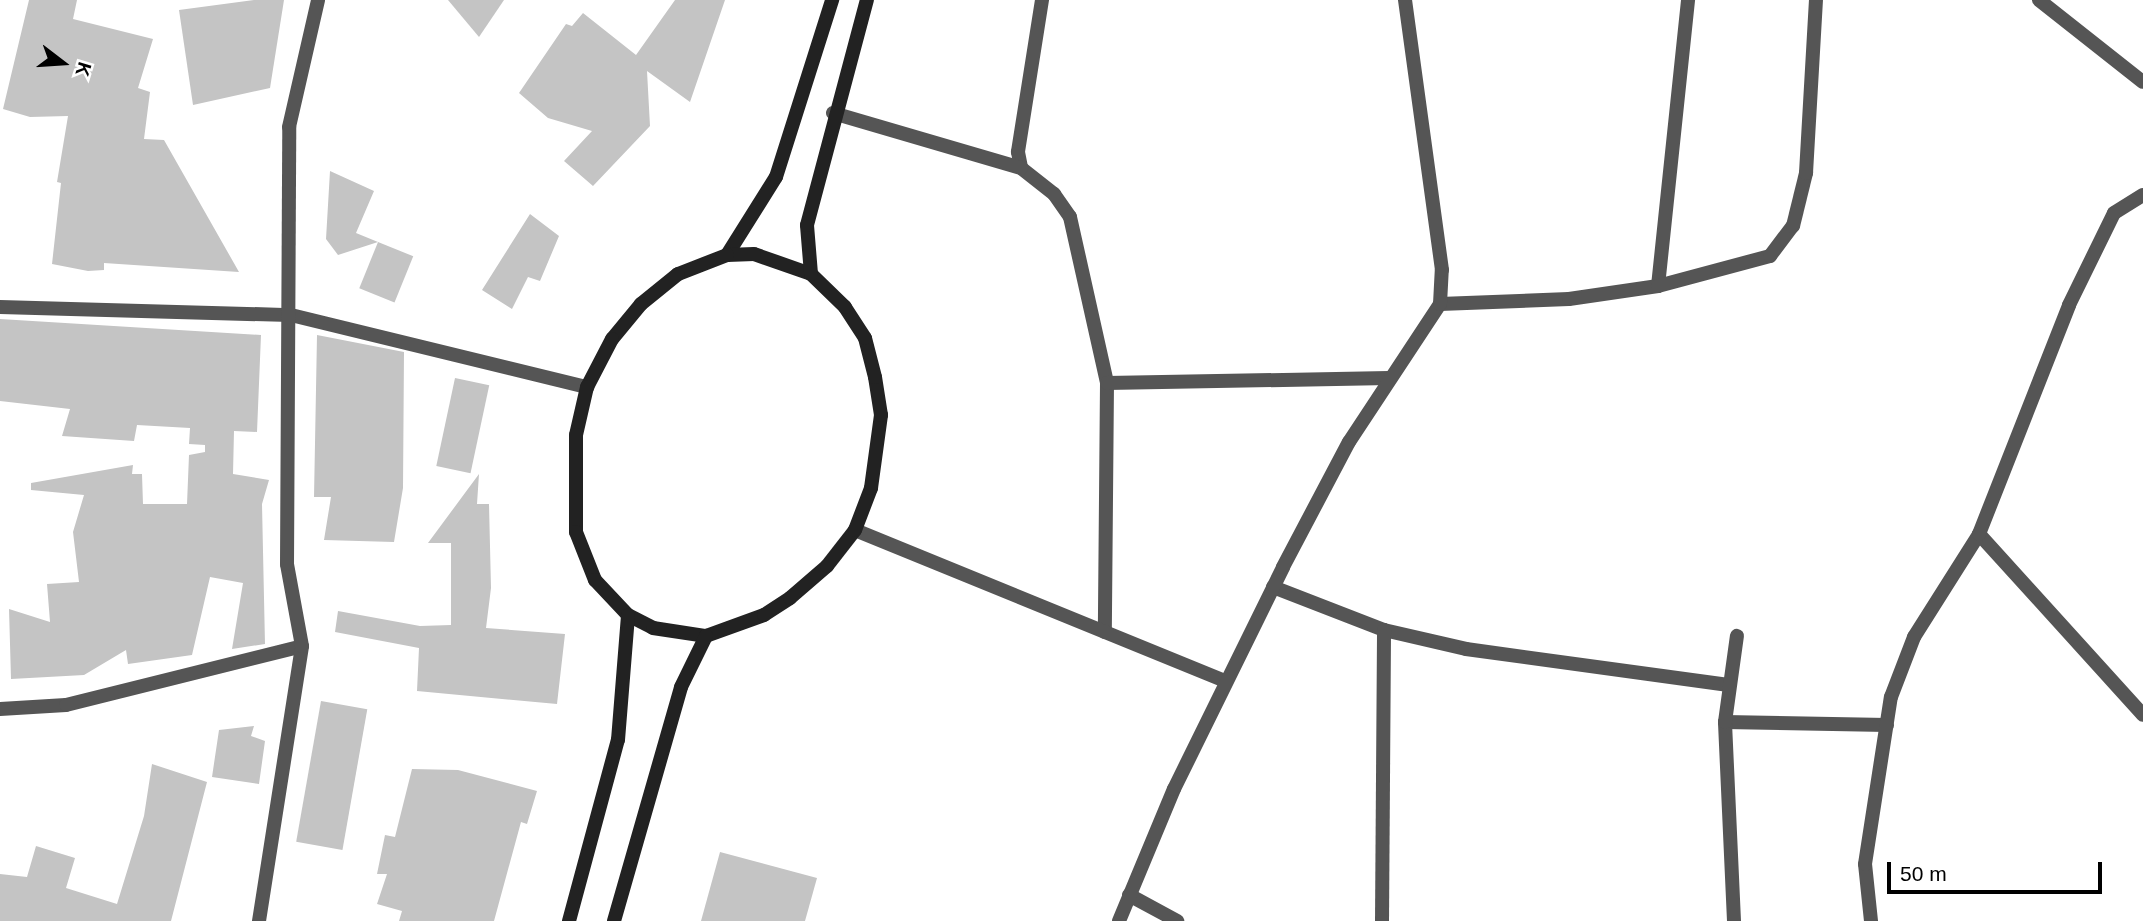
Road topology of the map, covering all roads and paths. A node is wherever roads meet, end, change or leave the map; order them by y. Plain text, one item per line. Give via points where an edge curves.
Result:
1 (318, 0) edge
2 (832, 0) edge
3 (867, 0) edge
4 (1042, 0) edge
5 (1405, 0) edge
6 (1688, 0) edge
7 (1816, 0) edge
8 (2039, 0) edge
9 (2143, 82) edge
10 (834, 113) junction
11 (1021, 168) junction
12 (2143, 195) edge
13 (727, 255) junction
14 (811, 274) junction
15 (1658, 286) junction
16 (1440, 304) junction
17 (0, 307) edge
18 (291, 315) junction
19 (1389, 378) junction
20 (1107, 383) junction
21 (587, 387) junction
22 (855, 530) junction
23 (1979, 534) junction
24 (1273, 587) junction
25 (628, 615) junction
26 (1384, 630) junction
27 (1105, 632) junction
28 (706, 636) junction
29 (1737, 636) dead end
30 (302, 646) junction
31 (1225, 681) junction
32 (1729, 685) junction
33 (0, 709) edge
34 (2143, 715) edge
35 (1725, 722) junction
36 (1887, 725) junction
37 (1129, 895) junction
38 (259, 921) edge
39 (569, 921) edge
40 (614, 921) edge
41 (1119, 921) edge
42 (1177, 921) edge
43 (1382, 921) edge
44 (1734, 921) edge
45 (1871, 921) edge

1 - 18 street via 289,127
2 - 13 main road via 776,177
3 - 10 main road
4 - 11 street via 1020,127
5 - 16 street via 1442,270
6 - 15 street
7 - 15 street via 1806,173 1793,226 1770,256
8 - 9 street
10 - 11 street
10 - 14 main road via 809,207
11 - 20 street via 1054,194 1070,217
12 - 23 street via 2114,213 2069,305
13 - 14 main road via 781,260
13 - 21 main road via 678,274 641,304 612,340
14 - 22 main road via 845,307 865,338 881,415 871,488
15 - 16 street via 1569,299
16 - 19 street
17 - 18 street
18 - 21 street
18 - 30 street via 287,564
19 - 20 street
19 - 24 street
20 - 27 street
21 - 25 main road via 576,435 576,532 595,580
22 - 27 street
22 - 28 main road via 827,566 790,598 764,615
23 - 34 street
23 - 36 street via 1914,636
24 - 26 street
24 - 31 street
25 - 28 main road via 653,628
25 - 39 main road via 618,740
26 - 32 street via 1551,665
26 - 43 street
27 - 31 street
28 - 40 main road via 681,687
29 - 32 street
30 - 33 street via 66,705
30 - 38 street
31 - 37 street
32 - 35 street
35 - 36 street
35 - 44 street
36 - 45 street via 1865,864
37 - 41 street
37 - 42 street

